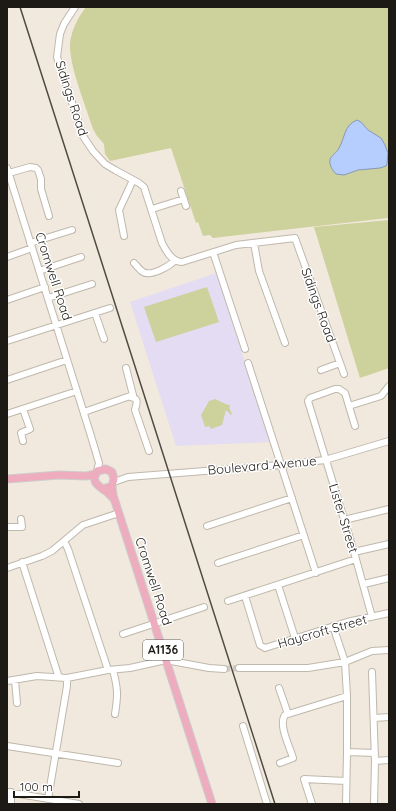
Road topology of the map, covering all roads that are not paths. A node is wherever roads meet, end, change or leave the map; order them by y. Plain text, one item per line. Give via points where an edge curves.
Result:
1 (75, 7) edge
2 (8, 171) edge
3 (133, 180) junction
4 (181, 191) dead end
5 (184, 199) junction
6 (186, 206) dead end
7 (152, 209) junction
8 (50, 216) dead end
9 (123, 227) junction
10 (130, 229) dead end
11 (72, 230) dead end
12 (124, 236) dead end
13 (254, 243) junction
14 (31, 246) junction
15 (213, 252) junction
16 (7, 256) edge
17 (81, 257) dead end
18 (175, 260) junction
19 (134, 263) dead end
20 (40, 271) junction
21 (92, 284) dead end
22 (45, 287) junction
23 (48, 298) junction
24 (7, 300) edge
25 (110, 308) dead end
26 (95, 313) junction
27 (57, 325) junction
28 (104, 339) dead end
29 (7, 341) edge
30 (285, 343) dead end
31 (245, 349) dead end
32 (67, 360) junction
33 (248, 363) dead end
34 (340, 363) junction
35 (126, 368) dead end
36 (321, 370) dead end
37 (344, 374) dead end
38 (7, 380) edge
39 (389, 386) edge
40 (77, 391) junction
41 (131, 397) junction
42 (349, 406) junction
43 (23, 409) junction
44 (84, 412) junction
45 (7, 414) edge
46 (355, 426) dead end
47 (23, 441) dead end
48 (389, 441) edge
49 (149, 450) dead end
50 (98, 460) junction
51 (325, 460) junction
52 (281, 465) junction
53 (109, 470) junction
54 (96, 473) junction
55 (83, 475) junction
56 (132, 477) junction
57 (7, 479) edge
58 (113, 484) junction
59 (100, 487) junction
60 (292, 498) junction
61 (116, 503) junction
62 (389, 509) edge
63 (119, 513) junction
64 (21, 519) dead end
65 (344, 520) junction
66 (206, 526) dead end
67 (7, 528) edge
68 (304, 535) junction
69 (64, 541) junction
70 (389, 544) edge
71 (354, 552) junction
72 (356, 559) junction
73 (22, 562) junction
74 (218, 563) dead end
75 (7, 568) edge
76 (316, 573) junction
77 (389, 578) edge
78 (364, 584) junction
79 (278, 585) junction
80 (245, 596) junction
81 (228, 601) dead end
82 (204, 607) dead end
83 (389, 613) edge
84 (372, 617) junction
85 (155, 623) junction
86 (333, 626) junction
87 (123, 634) dead end
88 (295, 638) junction
89 (389, 650) edge
90 (166, 660) junction
91 (345, 662) junction
92 (239, 668) tunnel mouth
93 (224, 669) tunnel mouth
94 (110, 670) junction
95 (372, 672) dead end
96 (58, 678) junction
97 (67, 678) junction
98 (9, 679) edge
99 (279, 688) dead end
100 (347, 696) junction
101 (17, 703) dead end
102 (114, 714) dead end
103 (288, 714) junction
104 (389, 717) edge
105 (374, 718) junction
106 (243, 726) dead end
107 (7, 746) edge
108 (347, 752) junction
109 (56, 753) junction
110 (375, 753) junction
111 (389, 760) edge
112 (375, 761) junction
113 (118, 763) dead end
114 (280, 763) dead end
115 (346, 781) junction
116 (9, 792) edge
117 (52, 801) edge
118 (11, 804) edge
119 (80, 804) edge
120 (212, 804) edge
121 (267, 804) edge
122 (312, 804) edge
123 (346, 804) edge
124 (374, 804) edge

1 - 3 street, Sidings Road via 60,34 58,57 83,136 106,164
2 - 8 street via 30,167 38,170
2 - 14 street, Cromwell Road
3 - 7 street, Sidings Road via 144,187
3 - 9 street via 119,210
4 - 5 street
5 - 6 street
5 - 7 street
7 - 18 street, Sidings Road via 162,243
9 - 10 street
9 - 12 street
11 - 14 street
13 - 15 street, Sidings Road
13 - 30 street via 259,271
13 - 34 street, Sidings Road via 295,238
14 - 16 street
14 - 20 street, Cromwell Road
15 - 18 street, Sidings Road via 182,262
15 - 31 street
17 - 20 street
18 - 19 street via 167,267 147,273 142,272
20 - 22 street, Cromwell Road
21 - 23 street
22 - 23 street, Cromwell Road
22 - 24 street
23 - 27 street, Cromwell Road
25 - 26 street
26 - 27 street
26 - 28 street
27 - 29 street
27 - 32 street, Cromwell Road
32 - 38 street
32 - 40 street, Cromwell Road
33 - 52 street
34 - 36 street
34 - 37 street, Sidings Road
35 - 41 street via 134,392
39 - 42 street via 381,396
40 - 43 street
40 - 44 street, Cromwell Road
41 - 44 street
41 - 49 street via 137,400 135,410
42 - 46 street, Lister Street
42 - 51 street, Lister Street via 345,393 339,388 308,401
43 - 45 street
43 - 47 street via 30,430 21,433
44 - 50 street, Cromwell Road
48 - 51 street, Boulevard Avenue
50 - 53 street, Cromwell Road
50 - 54 street, Cromwell Road
51 - 52 street, Boulevard Avenue
51 - 65 street, Lister Street
52 - 56 street, Boulevard Avenue
52 - 60 street
53 - 54 main road
53 - 56 street, Boulevard Avenue
53 - 58 main road, A1136 via 114,475
54 - 55 main road
54 - 59 main road via 95,481
55 - 57 main road
55 - 59 main road, Cromwell Road
56 - 58 street, Boulevard Avenue via 123,478
58 - 59 main road
58 - 61 main road, Cromwell Road / A1136
59 - 61 main road, Cromwell Road / A1136
60 - 66 street
60 - 68 street
61 - 63 main road, Cromwell Road / A1136
62 - 65 street
63 - 69 street via 83,525
63 - 85 main road, Cromwell Road / A1136
64 - 67 street via 22,527
65 - 71 street, Lister Street
68 - 74 street
68 - 76 street
69 - 73 street via 47,553
69 - 94 street
70 - 71 street
71 - 72 street, Lister Street
72 - 76 street
72 - 78 street, Lister Street
73 - 75 street
73 - 96 street
76 - 79 street
77 - 78 street
78 - 84 street, Lister Street
79 - 80 street
79 - 88 street
80 - 81 street
80 - 88 street, Haycroft Street via 262,646 267,648
82 - 85 street
83 - 84 street, Haycroft Street
84 - 86 street, Haycroft Street
85 - 87 street
85 - 90 main road, Cromwell Road / A1136
86 - 88 street, Haycroft Street
86 - 91 street
89 - 91 street via 372,651
90 - 93 street
90 - 94 street
90 - 120 main road, Cromwell Road / A1136
91 - 92 street via 298,669
91 - 100 street
94 - 97 street
94 - 102 street via 118,686
95 - 105 street
96 - 97 street
96 - 98 street via 37,676
97 - 109 street
98 - 101 street
99 - 103 street
100 - 103 street
100 - 108 street
103 - 114 street via 283,719 282,726 290,759
104 - 105 street
105 - 110 street
106 - 121 street
107 - 109 street
108 - 110 street
108 - 115 street
109 - 113 street
109 - 117 street
110 - 112 street
111 - 112 street
112 - 124 street
115 - 122 street via 304,779
115 - 123 street
116 - 117 street
116 - 118 street
117 - 119 street

